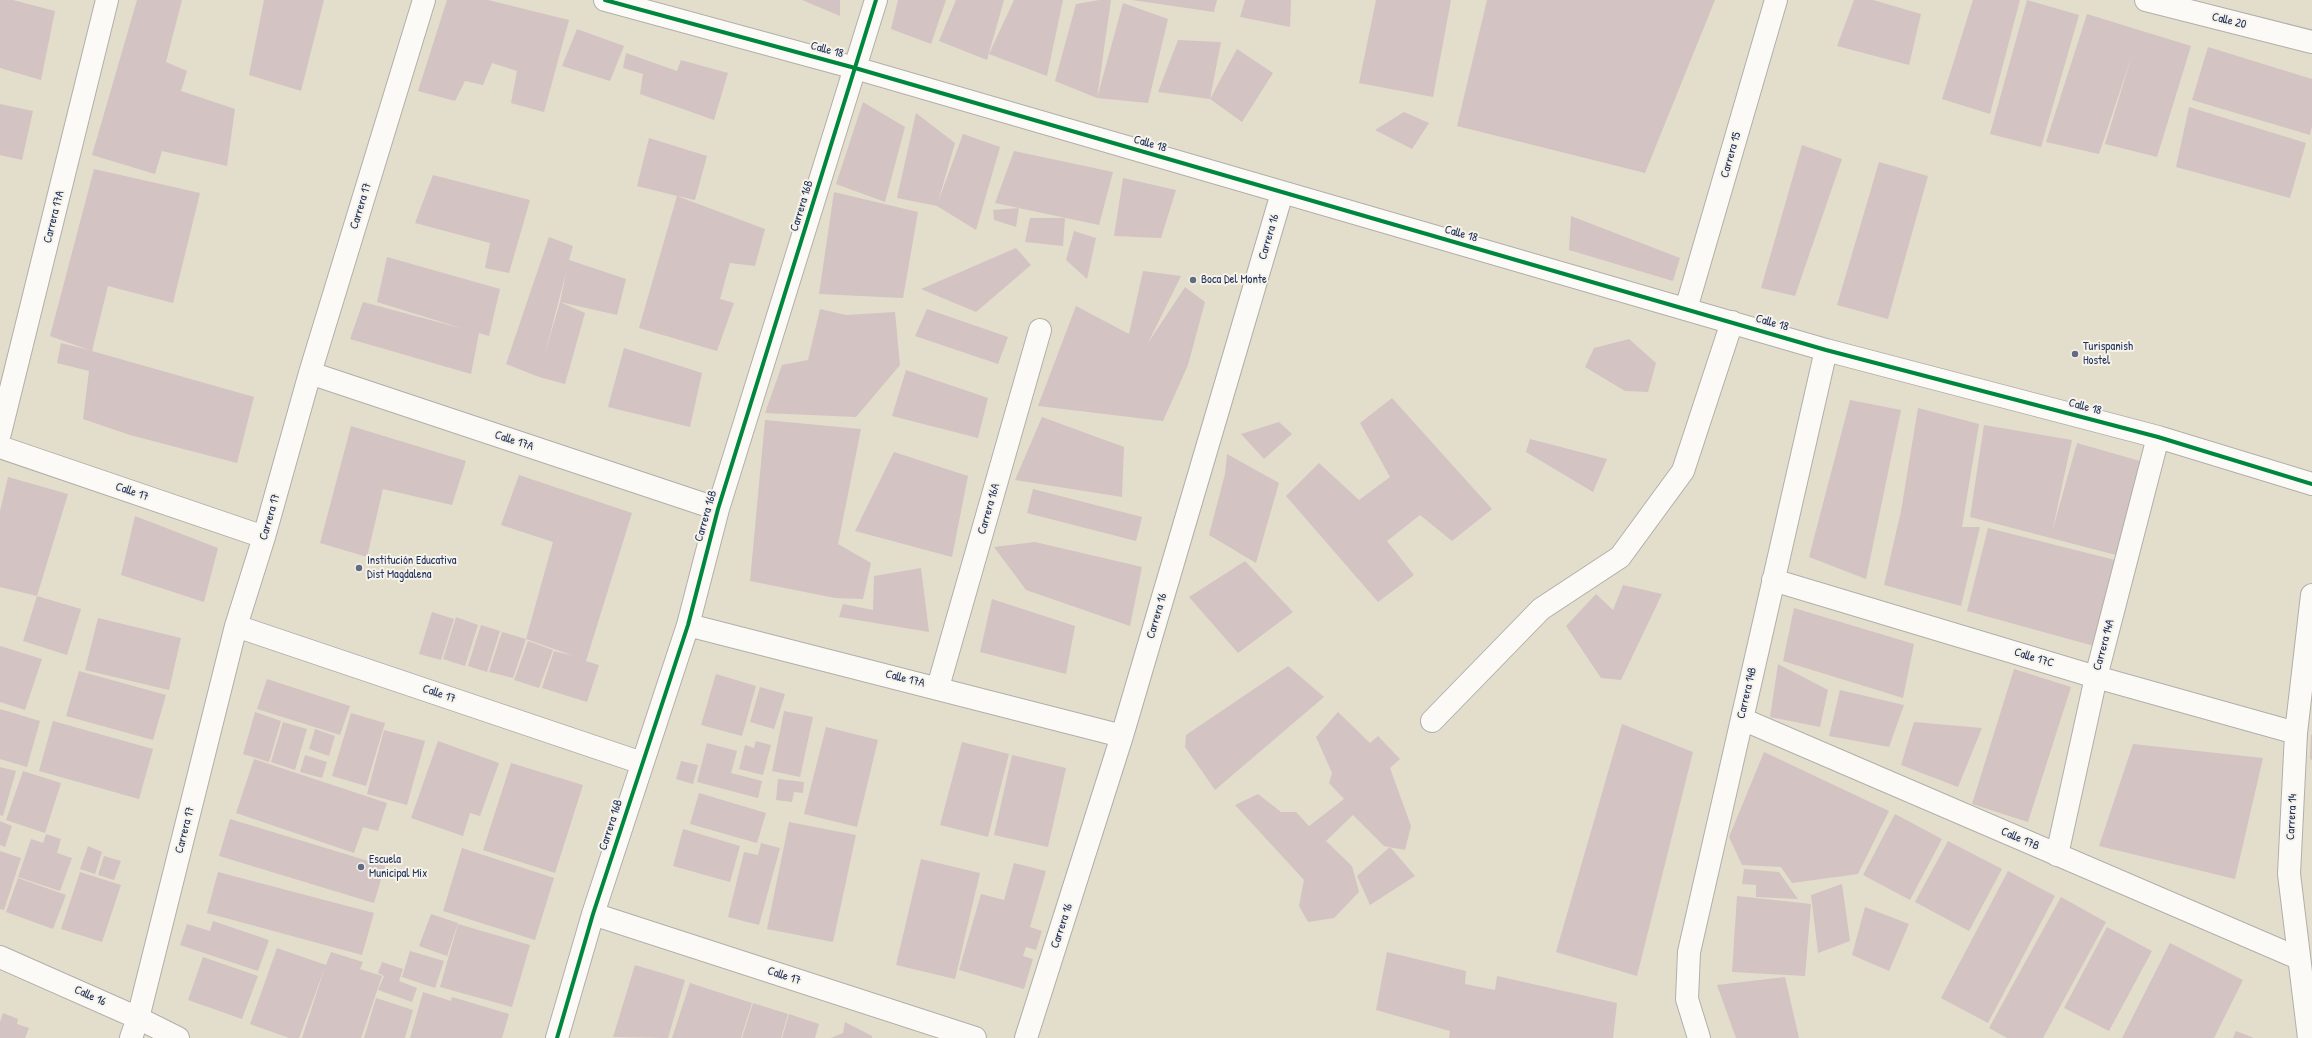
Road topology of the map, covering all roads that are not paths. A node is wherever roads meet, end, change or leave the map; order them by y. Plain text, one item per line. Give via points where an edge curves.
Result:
1 (107, 0) edge
2 (424, 0) edge
3 (605, 0) edge
4 (876, 0) edge
5 (1776, 0) edge
6 (2146, 0) edge
7 (2312, 42) edge
8 (855, 68) junction
9 (1282, 193) junction
10 (1686, 309) junction
11 (1732, 322) junction
12 (1040, 330) dead end
13 (1826, 350) junction
14 (310, 373) junction
15 (0, 434) edge
16 (2158, 437) junction
17 (0, 447) edge
18 (2312, 484) edge
19 (718, 509) junction
20 (264, 537) junction
21 (1773, 580) junction
22 (2312, 595) edge
23 (688, 625) junction
24 (236, 626) junction
25 (2096, 677) junction
26 (938, 688) junction
27 (1742, 719) junction
28 (1432, 721) dead end
29 (2296, 733) junction
30 (1122, 736) junction
31 (642, 763) junction
32 (2057, 855) junction
33 (593, 914) junction
34 (0, 957) edge
35 (2298, 958) junction
36 (138, 1018) junction
37 (131, 1038) edge
38 (178, 1038) edge
39 (557, 1038) edge
40 (975, 1038) edge
41 (1026, 1038) edge
42 (1699, 1038) edge
43 (2309, 1038) edge

1 - 15 street, Carrera 17A
2 - 14 street, Carrera 17
3 - 8 street, Calle 18
4 - 8 street, Carrera 16B
5 - 10 street, Carrera 15
6 - 7 street, Calle 20
8 - 9 street, Calle 18
8 - 19 street, Carrera 16B
9 - 10 street, Calle 18
9 - 30 street, Carrera 16
10 - 11 street, Calle 18
11 - 13 street, Calle 18
11 - 28 street via 1683,471 1620,557 1541,609
12 - 26 street, Carrera 16A
13 - 16 street, Calle 18
13 - 21 street, Carrera 14B
14 - 19 street, Calle 17A
14 - 20 street, Carrera 17
16 - 18 street, Calle 18
16 - 25 street, Carrera 14A
17 - 20 street, Calle 17
19 - 23 street, Carrera 16B
20 - 24 street, Carrera 17
21 - 25 street, Calle 17C
21 - 27 street, Carrera 14B
22 - 29 street, Carrera 14
23 - 26 street, Calle 17A
23 - 31 street, Carrera 16B
24 - 31 street, Calle 17
24 - 36 street, Carrera 17
25 - 29 street, Calle 17C
25 - 32 street, Carrera 14A
26 - 30 street, Calle 17A
27 - 32 street, Calle 17B
27 - 42 street, Carrera 14B via 1689,952 1687,999
29 - 35 street, Carrera 14 via 2289,874
30 - 41 street, Carrera 16
31 - 33 street, Carrera 16B
32 - 35 street, Calle 17B
33 - 39 street, Carrera 16B
33 - 40 street, Calle 17
34 - 36 street, Calle 16
35 - 43 street, Carrera 14
36 - 37 street, Carrera 17
36 - 38 street, Calle 16

